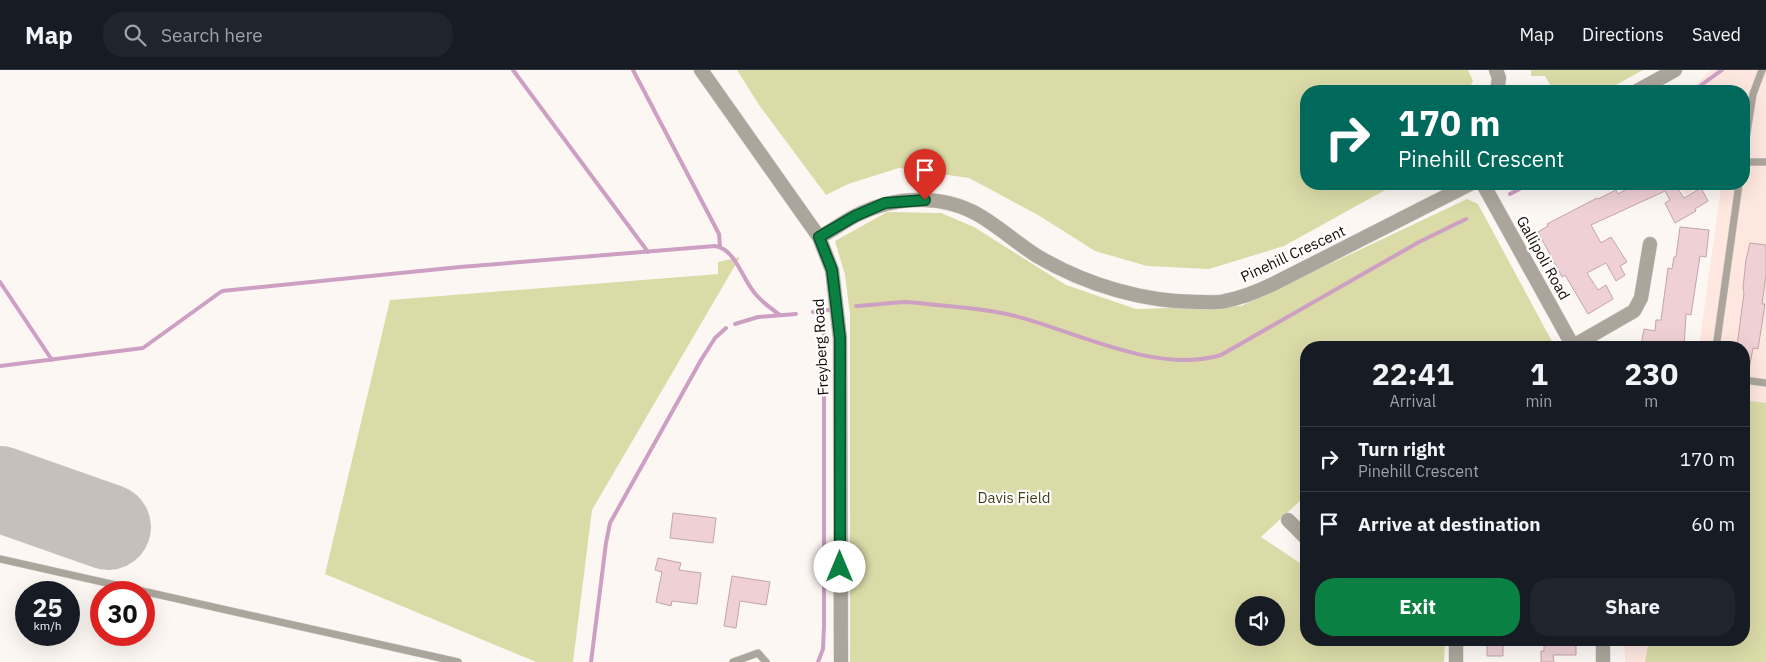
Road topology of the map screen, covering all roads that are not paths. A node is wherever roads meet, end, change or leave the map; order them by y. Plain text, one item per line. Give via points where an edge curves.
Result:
1 (701, 70) edge
2 (1496, 70) edge
3 (1675, 70) edge
4 (1762, 70) edge
5 (1498, 85) edge
6 (1648, 85) edge
7 (1750, 113) edge
8 (1750, 162) edge
9 (1766, 162) edge
10 (1458, 190) edge
11 (1486, 190) edge
12 (1738, 190) edge
13 (819, 237) junction
14 (1650, 244) dead end
15 (1570, 341) edge
16 (1584, 341) edge
17 (1717, 341) edge
18 (1750, 381) edge
19 (1766, 383) edge
20 (1288, 520) dead end
21 (1300, 532) edge
22 (0, 559) edge
23 (1456, 646) edge
24 (1603, 646) edge
25 (458, 662) edge
26 (733, 662) edge
27 (766, 662) edge
28 (841, 662) edge
29 (1456, 662) edge
30 (1603, 662) edge

1 - 13 street, Freyberg Road
2 - 5 street
3 - 6 street
4 - 7 lane
8 - 9 lane
10 - 13 street, Pinehill Crescent via 1260,291 1224,302 1150,299 1086,280 1037,256 994,223 962,206 925,200 885,203
11 - 15 street, Gallipoli Road
12 - 17 lane
13 - 28 street, Freyberg Road via 832,270 840,338
14 - 16 street via 1641,298 1634,311
18 - 19 lane
20 - 21 street
22 - 25 lane
23 - 29 street
24 - 30 street
26 - 27 lane via 758,653

